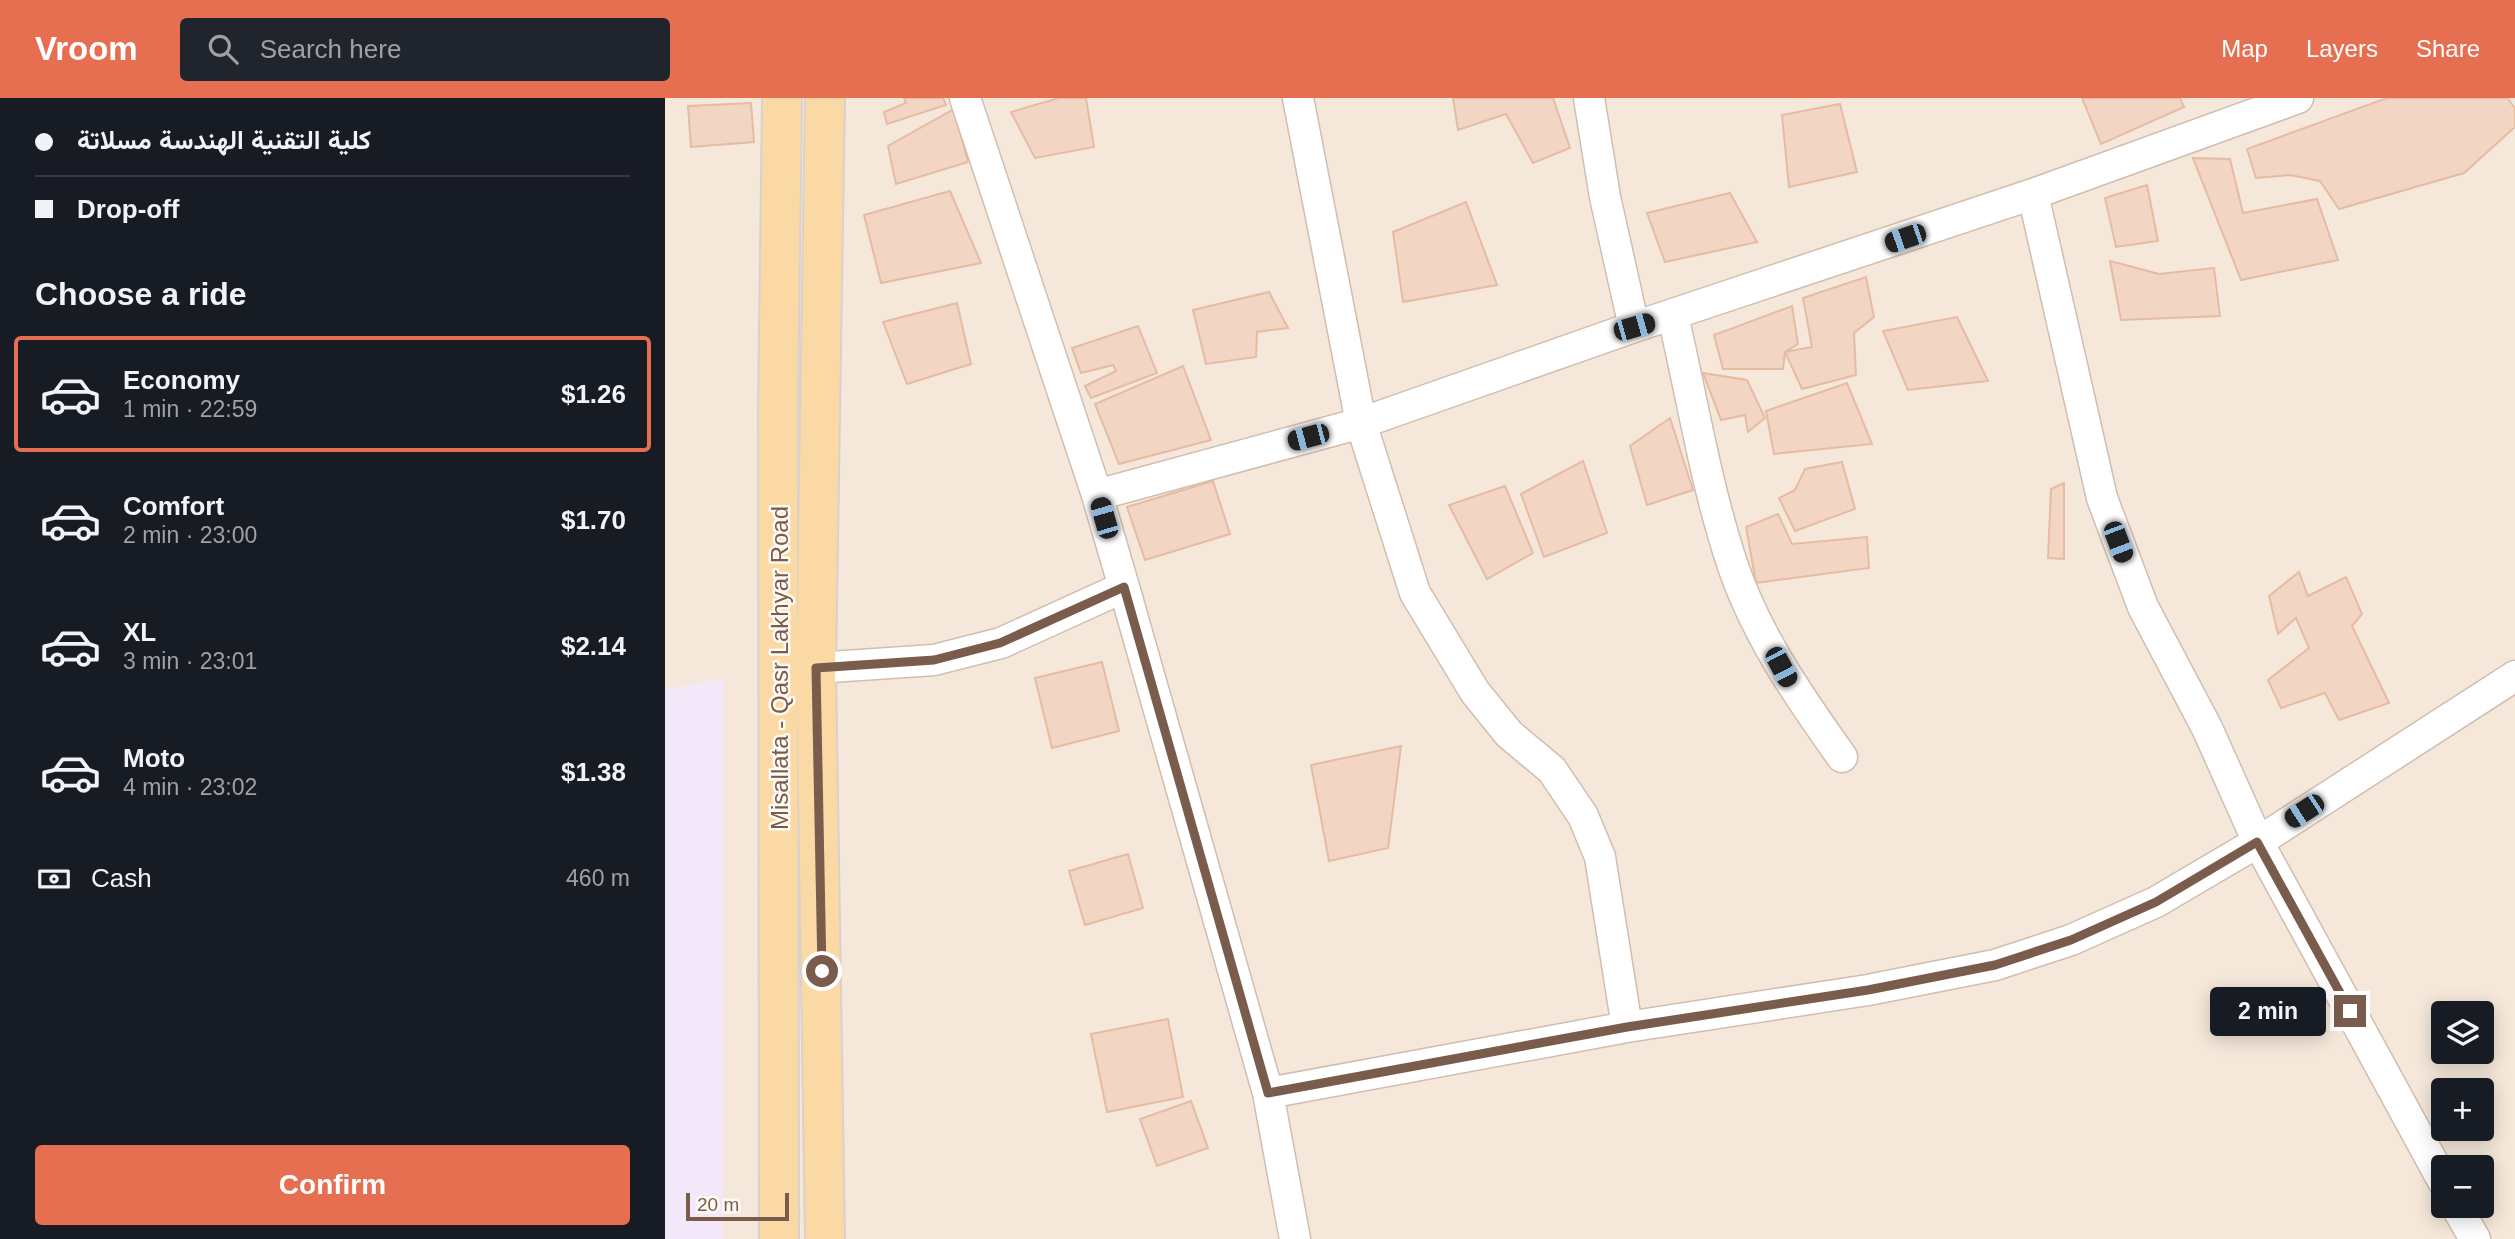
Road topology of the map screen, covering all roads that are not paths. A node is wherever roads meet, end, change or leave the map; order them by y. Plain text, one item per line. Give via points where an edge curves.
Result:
1 (782, 98) edge
2 (825, 98) edge
3 (965, 98) edge
4 (1298, 98) edge
5 (1589, 98) edge
6 (2298, 98) edge
7 (2033, 194) junction
8 (1673, 316) junction
9 (1634, 327) junction
10 (1361, 423) junction
11 (1097, 495) junction
12 (1124, 587) junction
13 (816, 668) junction
14 (2515, 676) edge
15 (1842, 757) dead end
16 (2257, 842) junction
17 (1627, 1027) junction
18 (1268, 1093) junction
19 (2431, 1159) edge
20 (2463, 1218) edge
21 (779, 1239) edge
22 (825, 1239) edge
23 (1295, 1239) edge
24 (2475, 1239) edge

1 - 21 main road, Misallata - Qasr Lakhyar Road
2 - 13 main road
3 - 11 street
4 - 10 street
5 - 9 street
6 - 7 street
7 - 8 street
7 - 16 street via 2102,498 2143,607 2207,728
8 - 9 street
8 - 15 street via 1729,554 1751,610 1791,687
9 - 10 street
10 - 11 street
10 - 17 street via 1415,593 1475,692 1509,734 1552,770 1583,816 1599,857
11 - 12 street
12 - 13 street via 1000,643 934,660
12 - 18 street
13 - 22 main road
14 - 16 street
16 - 17 street via 2156,902 2071,940 1995,965 1868,990
16 - 19 street
17 - 18 street
18 - 23 street
20 - 24 street

